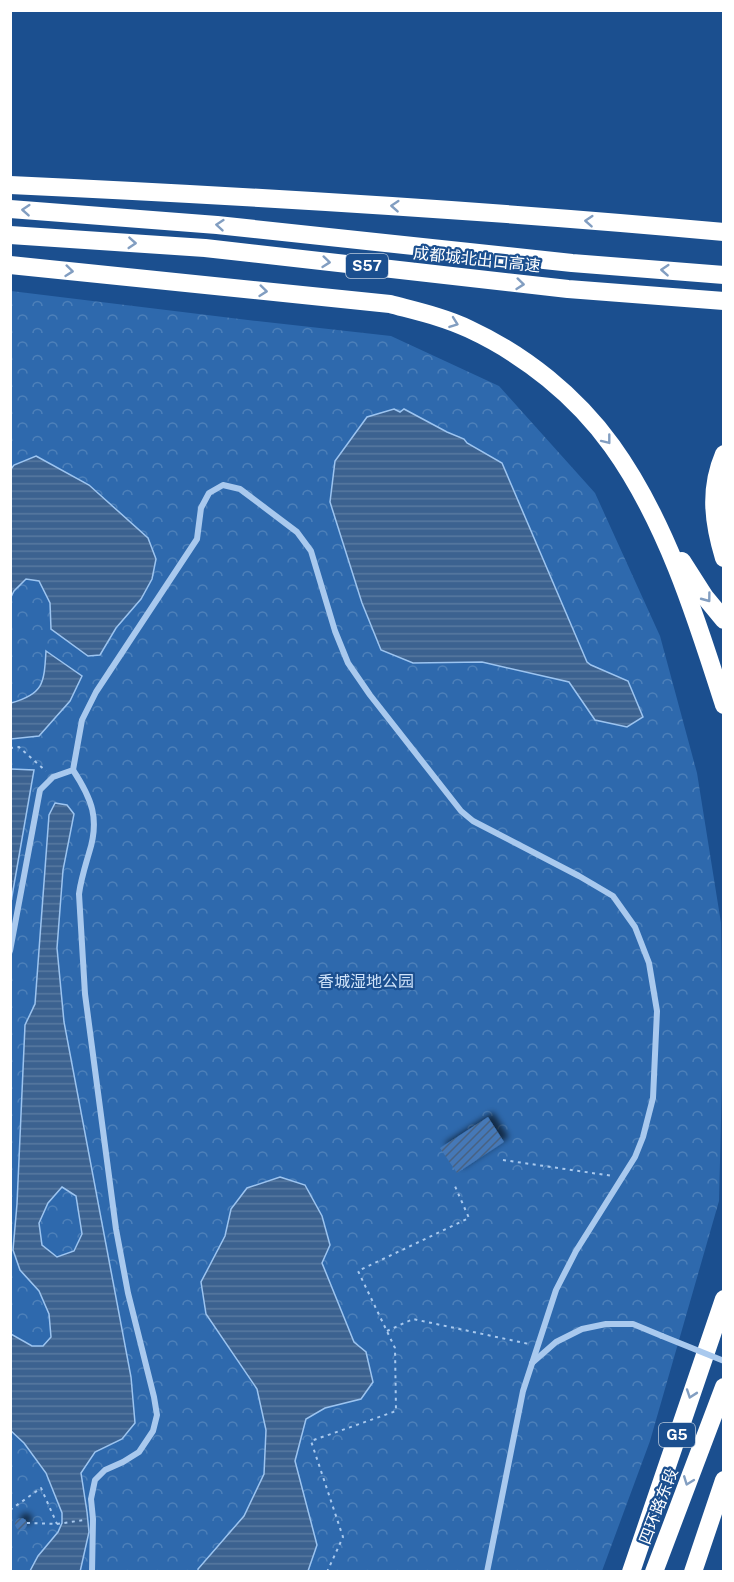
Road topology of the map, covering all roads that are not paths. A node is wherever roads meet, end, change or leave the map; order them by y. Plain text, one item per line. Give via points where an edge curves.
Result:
1 (10, 185) edge
2 (10, 209) edge
3 (647, 225) junction
4 (723, 225) edge
5 (723, 232) edge
6 (10, 236) edge
7 (10, 265) edge
8 (723, 275) edge
9 (723, 301) edge
10 (723, 453) edge
11 (652, 514) junction
12 (723, 558) edge
13 (723, 620) edge
14 (723, 705) edge
15 (73, 770) junction
16 (10, 951) edge
17 (723, 1299) edge
18 (723, 1361) edge
19 (532, 1364) junction
20 (723, 1387) edge
21 (723, 1480) edge
22 (92, 1572) edge
23 (487, 1572) edge
24 (631, 1572) edge
25 (654, 1572) edge
26 (693, 1572) edge

3 -> 1 highway via 294,199
8 -> 2 highway, 成都城北出口高速 / S57 via 217,225
3 - 4 highway
3 - 5 highway
6 -> 9 highway, 成都城北出口高速 / S57 via 205,248 568,289
7 -> 11 highway via 390,304 468,328 526,362 568,396 612,446
10 - 12 highway via 714,491 713,517
11 -> 13 highway
11 - 14 highway via 679,573
15 - 16 street via 53,777 40,790
15 - 19 street via 82,720 96,692 197,539 201,508 209,493 223,485 240,489 297,532 310,551 348,663 461,811 612,896 635,927 649,963 657,1011 652,1098 635,1157 556,1290
15 - 22 street via 92,804 95,821 79,894 85,994 116,1229 157,1415 153,1431 139,1452 105,1470 95,1480 91,1498
17 -> 24 highway, G5
18 - 19 street, bridge via 633,1324 606,1324 582,1329 556,1342
19 - 23 street via 523,1391
20 -> 25 highway, 四环路东段
21 - 26 highway

